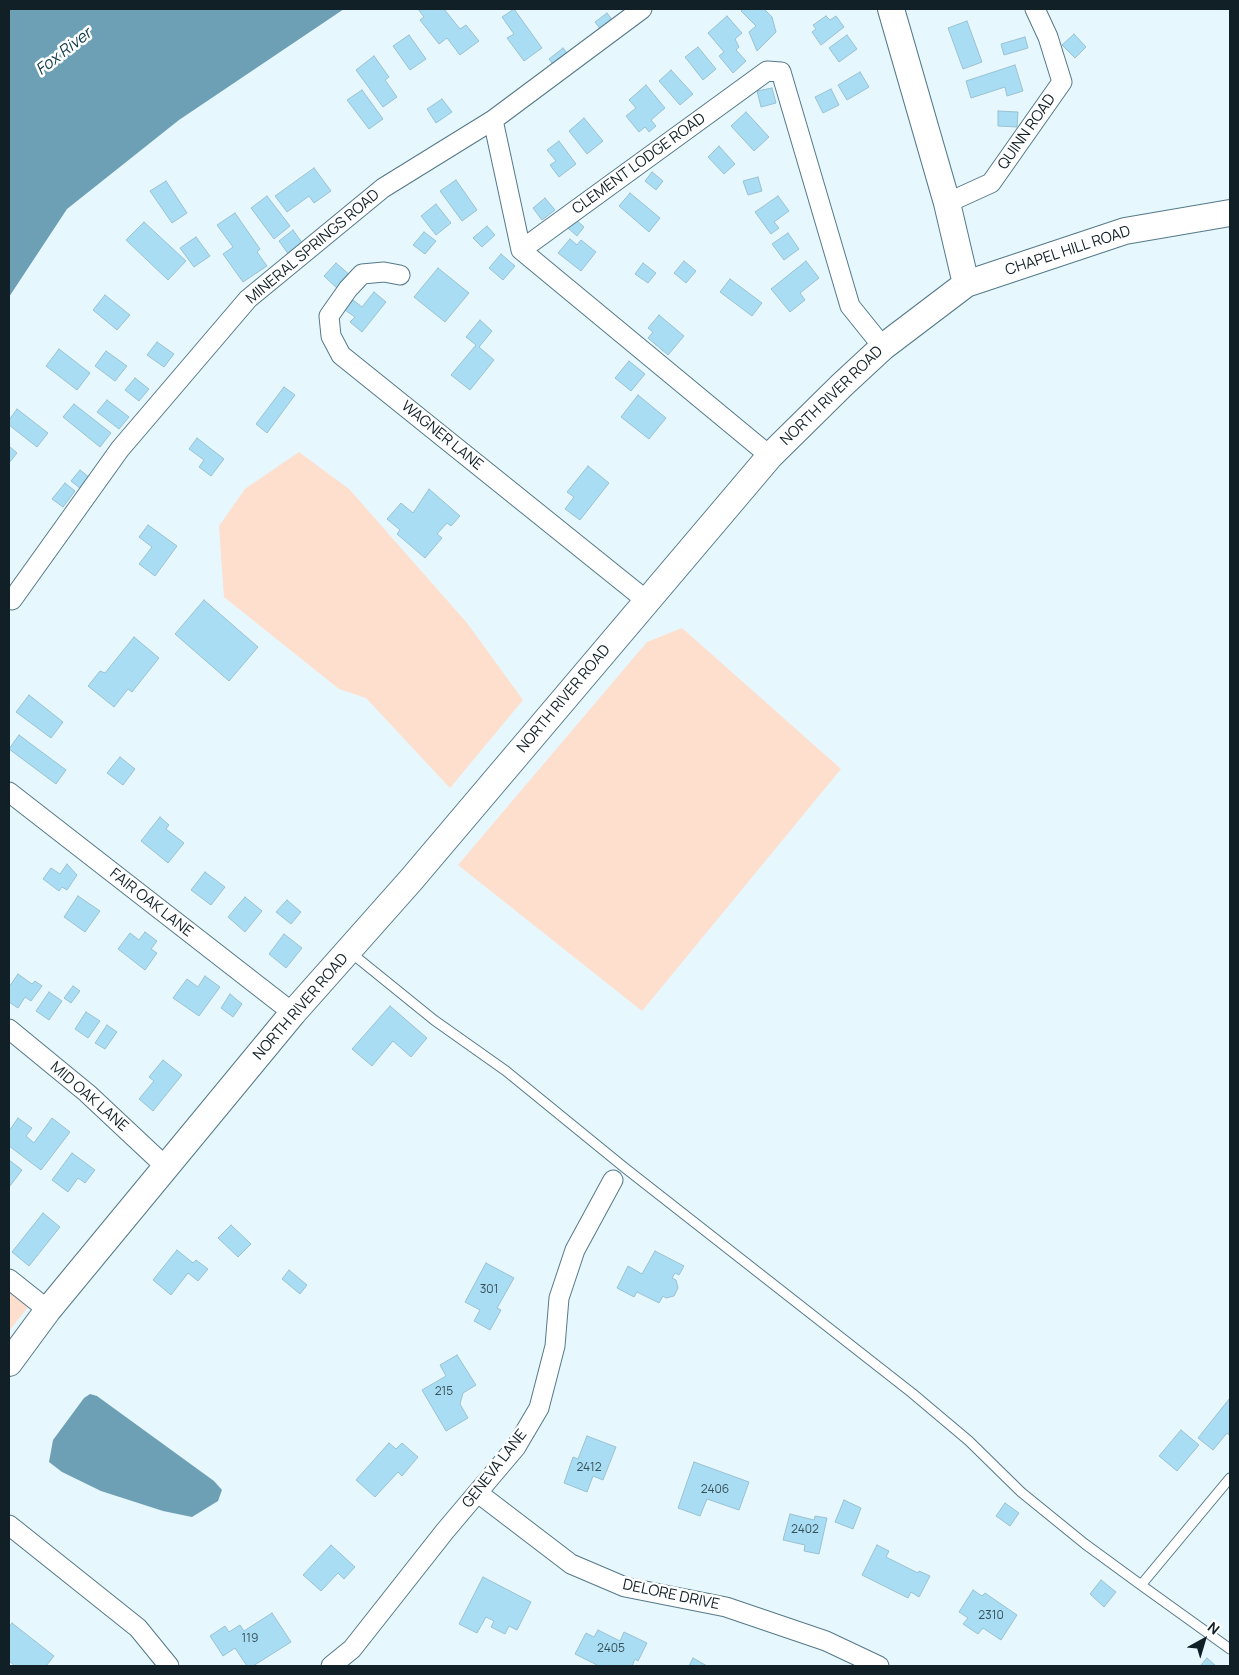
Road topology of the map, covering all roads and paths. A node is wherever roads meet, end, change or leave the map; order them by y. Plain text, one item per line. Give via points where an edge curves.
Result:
1 (642, 9) edge
2 (891, 9) edge
3 (1035, 9) edge
4 (493, 120) junction
5 (947, 203) junction
6 (1230, 213) edge
7 (521, 250) junction
8 (400, 274) dead end
9 (966, 284) junction
10 (883, 347) junction
11 (770, 456) junction
12 (12, 600) dead end
13 (647, 601) junction
14 (9, 792) edge
15 (350, 952) junction
16 (293, 1013) junction
17 (9, 1030) edge
18 (166, 1167) junction
19 (613, 1180) dead end
20 (9, 1279) edge
21 (48, 1310) junction
22 (9, 1363) edge
23 (1230, 1478) edge
24 (478, 1493) junction
25 (9, 1525) edge
26 (1141, 1585) junction
27 (1230, 1649) edge
28 (169, 1666) edge
29 (331, 1666) edge
30 (879, 1666) edge

1 - 4 street, MINERAL SPRINGS ROAD
2 - 5 street
3 - 5 street, QUINN ROAD via 1062,82 991,183
4 - 7 street
4 - 12 street, MINERAL SPRINGS ROAD via 383,188 248,299 120,449
5 - 9 street
6 - 9 street, CHAPEL HILL ROAD via 1125,231
7 - 10 street, CLEMENT LODGE ROAD via 767,71 781,72 850,306
7 - 11 street
8 - 13 street, WAGNER LANE via 362,274 348,289 329,316 332,336 341,355
9 - 10 street, NORTH RIVER ROAD
10 - 11 street, NORTH RIVER ROAD
11 - 13 street, NORTH RIVER ROAD
13 - 15 street, NORTH RIVER ROAD
14 - 16 street, FAIR OAK LANE
15 - 16 street, NORTH RIVER ROAD
15 - 26 lane via 434,1020 506,1071 912,1393 969,1441 1021,1492
16 - 18 street, NORTH RIVER ROAD
17 - 18 street, MID OAK LANE via 87,1092
18 - 21 street, NORTH RIVER ROAD
19 - 24 street, GENEVA LANE via 575,1250 559,1298 555,1346 539,1408 516,1447
20 - 21 street
21 - 22 street, NORTH RIVER ROAD
23 - 26 lane
24 - 29 street, GENEVA LANE via 352,1649
24 - 30 street, DELORE DRIVE via 571,1564 625,1587 726,1607 826,1640
25 - 28 street via 138,1628
26 - 27 lane

